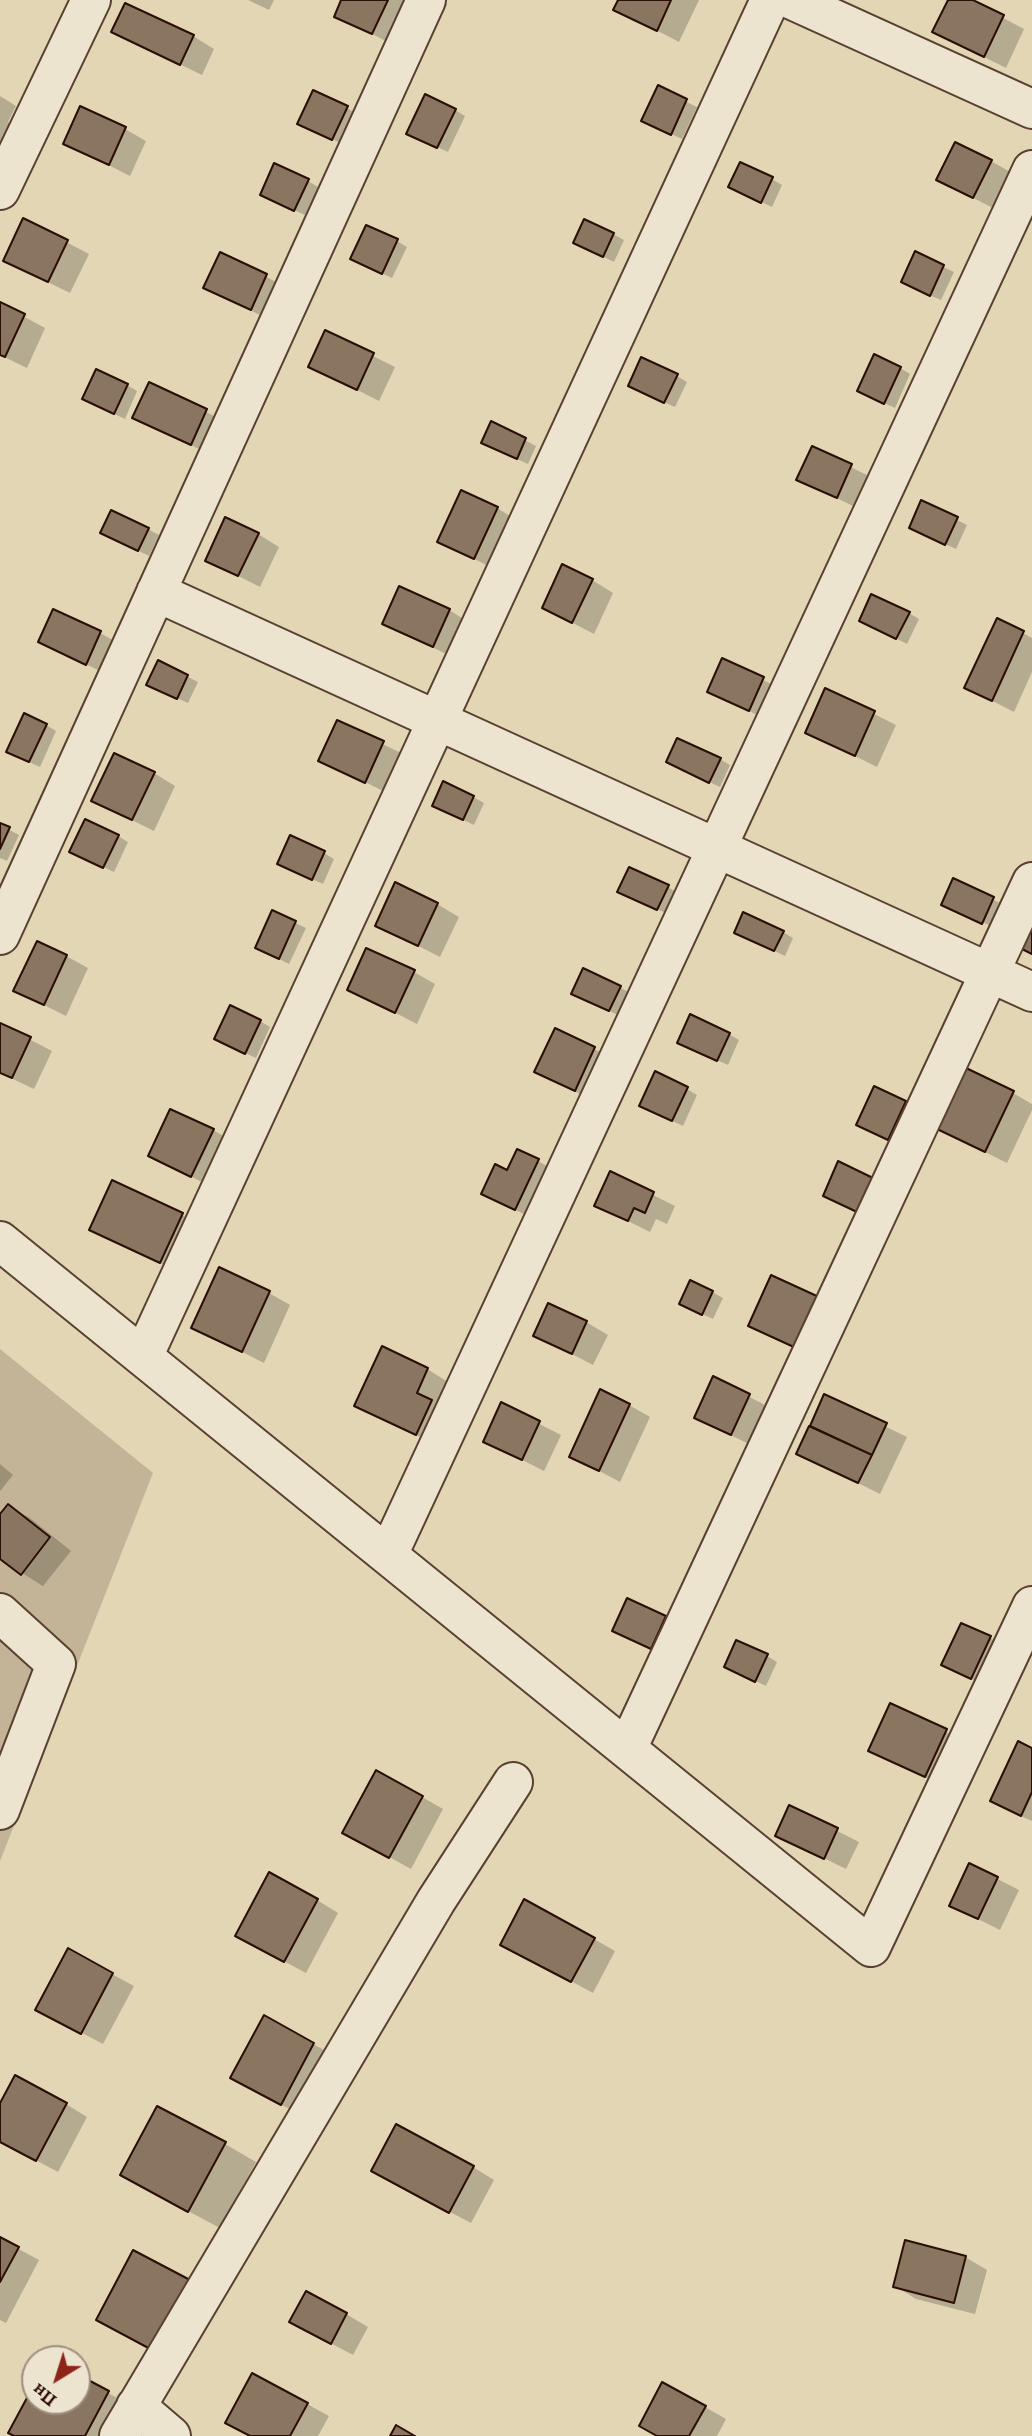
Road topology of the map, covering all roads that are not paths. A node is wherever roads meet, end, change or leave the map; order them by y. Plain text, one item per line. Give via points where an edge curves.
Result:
1 (91, 0) edge
2 (426, 0) edge
3 (770, 0) edge
4 (792, 0) edge
5 (1032, 109) edge
6 (1032, 170) edge
7 (0, 190) edge
8 (156, 592) junction
9 (437, 720) junction
10 (715, 847) junction
11 (1032, 882) edge
12 (0, 935) edge
13 (989, 972) junction
14 (1032, 992) edge
15 (0, 1241) edge
16 (143, 1357) junction
17 (388, 1555) junction
18 (1032, 1606) edge
19 (0, 1613) edge
20 (627, 1749) junction
21 (513, 1782) dead end
22 (0, 1810) edge
23 (128, 2421) edge
24 (171, 2436) edge

1 - 7 street
2 - 8 street
3 - 9 street
4 - 5 street
6 - 10 street
8 - 9 street
8 - 12 street
9 - 10 street
9 - 16 street
10 - 13 street
10 - 17 street
11 - 13 street
13 - 14 street
13 - 20 street
15 - 16 street
16 - 17 street
17 - 20 street
18 - 20 street via 871,1947
19 - 22 street via 57,1664
21 - 23 street via 436,1900
23 - 24 street

